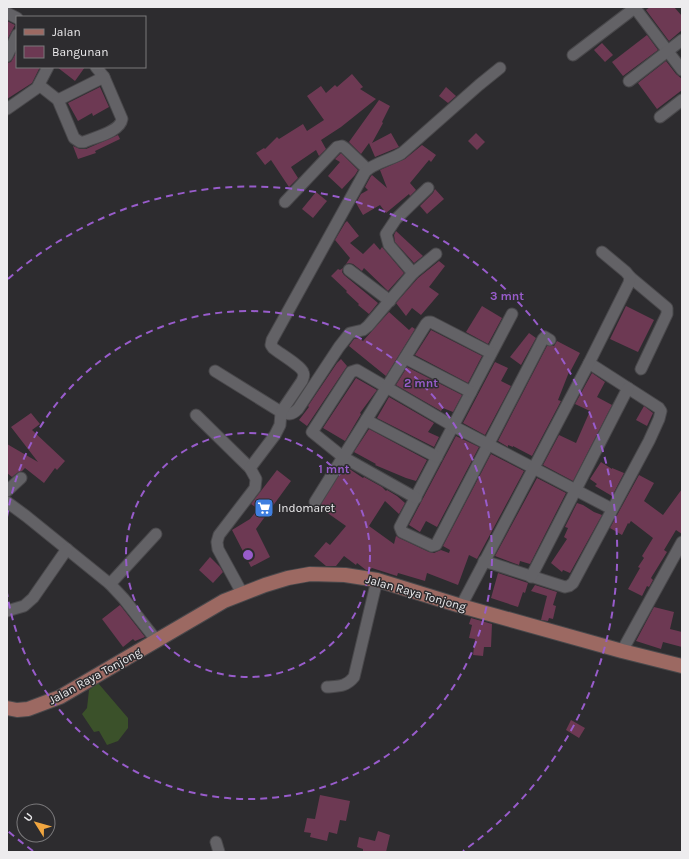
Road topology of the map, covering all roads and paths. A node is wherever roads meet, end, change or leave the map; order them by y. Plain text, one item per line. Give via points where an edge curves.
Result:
1 (635, 7) edge
2 (7, 13) edge
3 (16, 18) edge
4 (16, 37) edge
5 (682, 40) edge
6 (668, 52) junction
7 (573, 55) dead end
8 (7, 56) edge
9 (48, 68) edge
10 (97, 68) edge
11 (500, 68) dead end
12 (682, 70) edge
13 (104, 77) junction
14 (628, 81) dead end
15 (39, 85) junction
16 (58, 100) junction
17 (682, 100) edge
18 (7, 109) edge
19 (660, 117) dead end
20 (367, 169) junction
21 (428, 188) dead end
22 (285, 202) dead end
23 (602, 252) dead end
24 (436, 254) dead end
25 (349, 270) dead end
26 (413, 273) junction
27 (630, 277) junction
28 (390, 301) junction
29 (512, 314) dead end
30 (550, 340) dead end
31 (491, 353) junction
32 (405, 358) junction
33 (589, 362) junction
34 (641, 369) dead end
35 (215, 371) dead end
36 (386, 387) junction
37 (628, 388) junction
38 (471, 392) junction
39 (281, 412) junction
40 (196, 415) dead end
41 (366, 420) junction
42 (453, 426) junction
43 (487, 444) junction
44 (344, 457) junction
45 (437, 457) junction
46 (250, 468) junction
47 (533, 468) junction
48 (21, 478) dead end
49 (576, 490) junction
50 (7, 491) edge
51 (416, 498) junction
52 (7, 502) edge
53 (315, 502) dead end
54 (612, 509) junction
55 (156, 534) dead end
56 (682, 542) edge
57 (67, 549) junction
58 (484, 561) junction
59 (531, 577) junction
60 (377, 580) junction
61 (110, 584) junction
62 (242, 593) junction
63 (460, 606) junction
64 (7, 611) edge
65 (157, 641) junction
66 (622, 651) junction
67 (682, 666) edge
68 (327, 687) dead end
69 (7, 708) edge

1 - 6 street
1 - 7 street
2 - 3 street
4 - 8 street
5 - 6 street
6 - 12 street
6 - 14 street
9 - 15 street
10 - 13 street
11 - 20 street via 402,153
13 - 16 street
13 - 16 street via 122,119 122,123 116,129 84,142 77,141
15 - 16 street
15 - 18 street
17 - 19 street
20 - 22 street via 345,148 336,147
20 - 39 street via 272,340 273,348 299,367 304,376
21 - 26 street via 396,218 386,234 389,245
23 - 27 street
24 - 26 street
25 - 28 street
26 - 28 street
27 - 33 street via 629,284
27 - 34 street via 667,308 667,314
28 - 39 street via 368,326 350,333 298,409 289,415
29 - 31 street
30 - 43 street via 545,337 543,339
31 - 32 street via 428,322
31 - 38 street
32 - 36 street
32 - 38 street
33 - 37 street
33 - 47 street
35 - 39 street
36 - 41 street
36 - 42 street
36 - 44 street via 354,370 312,429 313,434
37 - 49 street
37 - 54 street via 661,411 649,441
38 - 42 street
39 - 46 street via 280,425 275,435
40 - 46 street
41 - 44 street
41 - 45 street
42 - 43 street
42 - 45 street
43 - 47 street
43 - 51 street via 434,546 400,530
44 - 51 street
44 - 53 street
45 - 51 street
46 - 62 street via 256,479 255,488 219,535 217,542 218,549
47 - 49 street
47 - 58 street
48 - 50 street
49 - 54 street
49 - 59 street
52 - 57 street
54 - 59 street via 573,583 565,587
55 - 61 street
56 - 66 street
57 - 61 street
57 - 64 street via 33,598 24,606
58 - 59 street
58 - 63 street
60 - 62 main road, Jalan Raya Tonjong via 345,575 310,574 284,579
60 - 63 main road, Jalan Raya Tonjong
60 - 68 street via 354,677 343,686
61 - 65 street
62 - 65 main road, Jalan Raya Tonjong
63 - 66 main road, Jalan Raya Tonjong
65 - 69 main road, Jalan Raya Tonjong via 60,698 28,709
66 - 67 main road, Jalan Raya Tonjong

